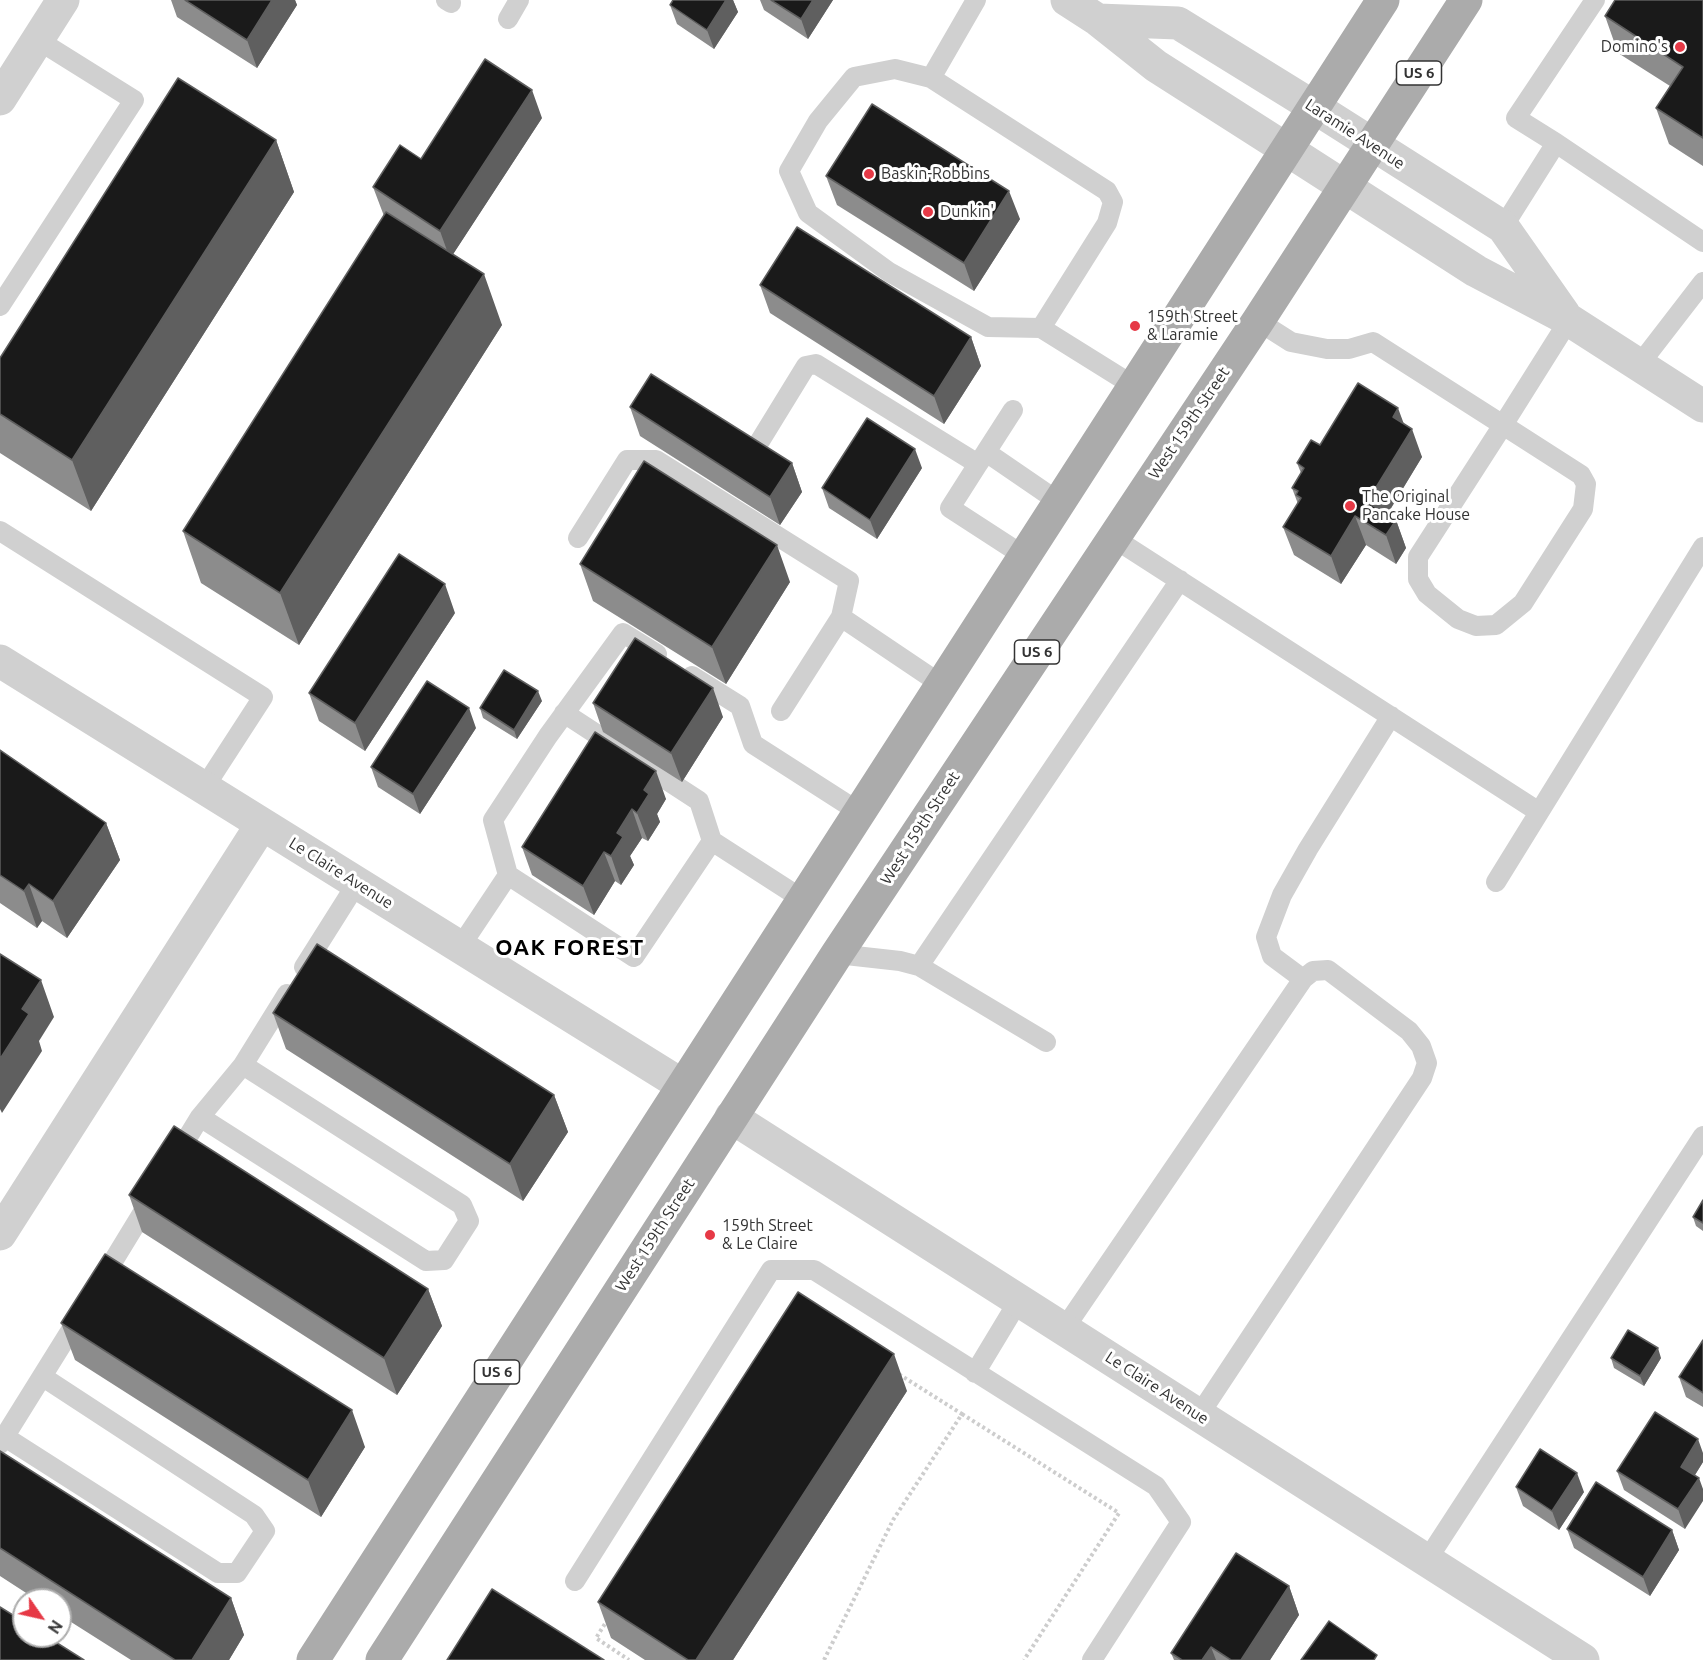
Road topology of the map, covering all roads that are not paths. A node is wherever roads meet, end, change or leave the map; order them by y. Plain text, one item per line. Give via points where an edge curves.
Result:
1 (63, 0) edge
2 (519, 0) edge
3 (976, 0) edge
4 (1067, 0) edge
5 (1383, 0) edge
6 (1466, 0) edge
7 (1595, 0) edge
8 (1104, 10) edge
9 (508, 20) dead end
10 (38, 40) junction
11 (931, 78) junction
12 (0, 99) edge
13 (1314, 108) junction
14 (1556, 143) junction
15 (1372, 145) junction
16 (1286, 149) junction
17 (1344, 187) junction
18 (1503, 227) junction
19 (1703, 242) edge
20 (1703, 282) edge
21 (0, 306) edge
22 (1569, 320) junction
23 (1258, 321) junction
24 (1041, 328) junction
25 (1639, 365) junction
26 (1134, 386) junction
27 (1703, 406) edge
28 (1013, 410) dead end
29 (1503, 425) junction
30 (752, 454) edge
31 (982, 458) junction
32 (1059, 502) junction
33 (0, 531) edge
34 (578, 537) dead end
35 (1112, 537) junction
36 (1703, 547) edge
37 (1024, 556) junction
38 (1180, 580) junction
39 (842, 617) junction
40 (0, 661) edge
41 (942, 685) junction
42 (781, 711) dead end
43 (564, 713) junction
44 (1390, 716) junction
45 (204, 788) junction
46 (859, 812) junction
47 (1539, 812) junction
48 (262, 824) junction
49 (712, 841) junction
50 (508, 874) junction
51 (1496, 882) dead end
52 (357, 883) junction
53 (802, 899) junction
54 (460, 947) junction
55 (837, 954) junction
56 (920, 966) junction
57 (1303, 979) junction
58 (1046, 1042) dead end
59 (243, 1065) junction
60 (682, 1085) junction
61 (200, 1117) junction
62 (731, 1117) junction
63 (1703, 1136) edge
64 (0, 1234) edge
65 (1019, 1300) junction
66 (1064, 1329) junction
67 (975, 1373) junction
68 (43, 1377) junction
69 (1199, 1415) junction
70 (2, 1441) edge
71 (1427, 1560) junction
72 (575, 1581) dead end
73 (313, 1660) edge
74 (382, 1660) edge
75 (1092, 1660) edge
76 (1583, 1660) edge

1 - 10 street
2 - 9 lane
3 - 11 lane
4 - 8 street, Laramie Avenue
5 - 13 main road, US 6
6 - 15 main road, West 159th Street / US 6
7 - 14 lane via 1516,118
8 - 13 street, Laramie Avenue via 1178,23
8 - 16 street, Laramie Avenue via 1156,66
10 - 12 street
10 - 21 lane via 134,100
11 - 24 lane via 1097,184 1113,202 1107,223
11 - 24 lane via 895,69 854,77 818,121 789,171 808,213 890,272 988,327
13 - 15 street, Laramie Avenue
13 - 16 main road, US 6
14 - 18 lane
14 - 19 lane
15 - 17 main road, West 159th Street / US 6
15 - 18 street, Laramie Avenue
16 - 17 street, Laramie Avenue
16 - 26 main road, US 6
17 - 22 street, Laramie Avenue via 1476,271
17 - 23 main road, West 159th Street / US 6
18 - 22 street, Laramie Avenue
20 - 25 lane
22 - 25 street, Laramie Avenue
22 - 29 lane
23 - 29 lane via 1291,342 1327,349 1349,349 1373,342
23 - 35 main road, West 159th Street / US 6
24 - 26 lane
25 - 27 street, Laramie Avenue
26 - 32 main road, US 6
28 - 31 lane
29 - 29 lane via 1581,475 1586,484 1583,509 1523,603 1496,625 1476,626 1458,619 1426,594 1418,579 1418,557
30 - 31 lane via 806,366 816,364
31 - 32 lane
31 - 37 lane via 950,508
32 - 37 main road, US 6
33 - 45 lane via 263,697
34 - 39 lane via 627,460 656,460 849,581
35 - 38 lane
35 - 55 main road, West 159th Street / US 6
36 - 47 lane
37 - 41 main road, US 6
38 - 44 lane
38 - 56 lane
39 - 41 lane
39 - 42 lane
40 - 45 street, Le Claire Avenue
41 - 46 main road, US 6
43 - 46 lane via 623,633 740,706 753,744
43 - 49 lane via 699,801
43 - 50 lane via 493,820
44 - 47 lane
44 - 57 lane via 1282,895 1266,937 1272,956
45 - 48 street, Le Claire Avenue
46 - 53 main road, US 6
47 - 51 lane
48 - 52 street, Le Claire Avenue
48 - 64 street
49 - 50 lane via 634,957
49 - 53 lane
50 - 54 lane
52 - 54 street, Le Claire Avenue
52 - 59 lane
53 - 60 main road, US 6
54 - 60 street, Le Claire Avenue
55 - 56 lane
55 - 62 main road, West 159th Street / US 6
56 - 58 lane
57 - 66 lane
57 - 69 lane via 1313,971 1328,970 1409,1031 1421,1046 1427,1063 1422,1077
59 - 61 lane
59 - 61 lane via 462,1205 469,1221 444,1260 426,1261
60 - 73 main road, US 6
61 - 68 lane
62 - 65 street, Le Claire Avenue
62 - 74 main road, West 159th Street / US 6
63 - 71 lane
65 - 66 street, Le Claire Avenue
65 - 67 lane
66 - 69 street, Le Claire Avenue
67 - 72 lane via 814,1270 771,1270
67 - 75 lane via 1156,1486 1181,1522
68 - 70 lane
68 - 70 lane via 254,1515 265,1531 237,1573 218,1573
69 - 71 street, Le Claire Avenue
71 - 76 street, Le Claire Avenue

